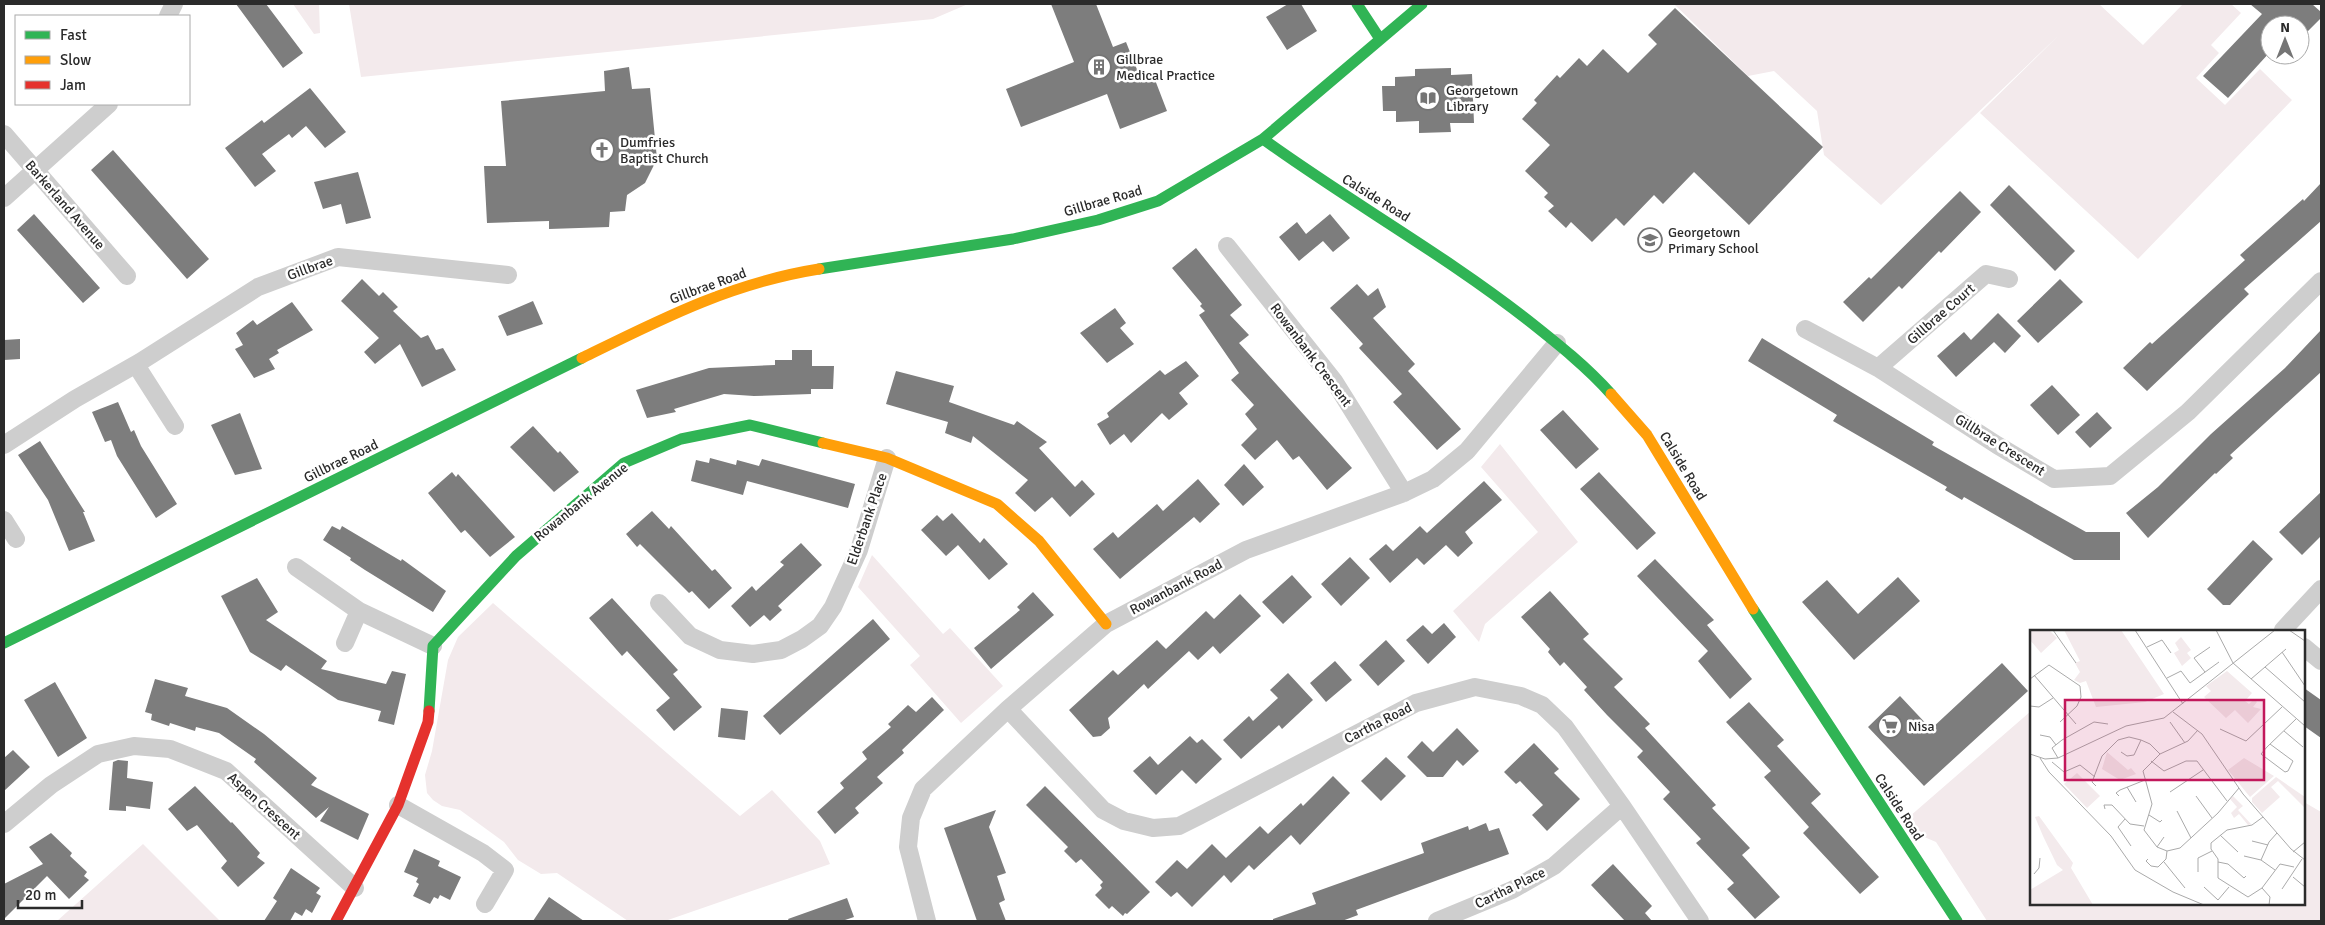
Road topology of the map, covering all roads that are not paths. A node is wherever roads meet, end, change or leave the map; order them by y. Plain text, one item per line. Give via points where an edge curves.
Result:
1 (1356, 4) edge
2 (1422, 4) edge
3 (1380, 39) junction
4 (108, 105) edge
5 (4, 134) edge
6 (1263, 139) junction
7 (36, 172) junction
8 (4, 198) edge
9 (1227, 246) dead end
10 (508, 275) dead end
11 (127, 276) dead end
12 (2009, 278) dead end
13 (2321, 281) edge
14 (1805, 329) dead end
15 (1557, 343) junction
16 (136, 365) junction
17 (1878, 368) junction
18 (175, 426) dead end
19 (4, 444) edge
20 (887, 458) junction
21 (1404, 493) junction
22 (4, 520) edge
23 (16, 539) dead end
24 (296, 567) dead end
25 (2321, 589) edge
26 (659, 603) dead end
27 (359, 611) junction
28 (1106, 624) junction
29 (2284, 630) edge
30 (4, 643) edge
31 (345, 644) dead end
32 (433, 646) junction
33 (2305, 648) edge
34 (2321, 661) edge
35 (1008, 709) junction
36 (398, 805) junction
37 (1622, 806) junction
38 (4, 824) edge
39 (355, 888) junction
40 (485, 904) dead end
41 (336, 921) edge
42 (927, 921) edge
43 (1437, 921) edge
44 (1700, 921) edge
45 (1957, 921) edge

1 - 3 street
2 - 3 street, Gillbrae Road
3 - 6 street, Gillbrae Road
4 - 7 street
5 - 7 street, Barkerland Avenue
6 - 15 street, Calside Road via 1320,180 1482,284
6 - 30 street, Gillbrae Road via 1158,201 1098,220 1013,239 795,273 716,295 677,311
7 - 8 street
7 - 11 street, Barkerland Avenue
9 - 21 street, Rowanbank Crescent via 1334,381
10 - 16 street, Gillbrae via 338,257 258,287
12 - 17 street, Gillbrae Court via 1986,274
13 - 17 street, Gillbrae Crescent via 2188,412 2110,476 2054,479
14 - 17 street, Gillbrae Crescent
15 - 21 street, Rowanbank Road via 1467,451 1433,479
15 - 45 street, Calside Road via 1604,386 1647,436 1771,639
16 - 18 street
16 - 19 street, Gillbrae
20 - 26 street, Elderbank Place via 859,550 833,607 820,626 802,639 772,652 753,654 720,650 690,636
20 - 28 street, Rowanbank Avenue via 997,504 1039,541
20 - 32 street, Rowanbank Avenue via 750,425 681,439 624,463 516,556
21 - 28 street, Rowanbank Road via 1246,550
22 - 23 street
24 - 27 street
25 - 29 street
27 - 31 street
27 - 32 street
28 - 35 street, Rowanbank Road
32 - 36 street via 428,722
33 - 34 street
35 - 37 street, Cartha Road via 1104,810 1124,821 1153,828 1179,826 1416,703 1475,687 1521,696 1542,705 1565,727
35 - 42 street, Rowanbank Road via 923,789 911,818 908,847
36 - 39 street
36 - 40 street via 483,853 505,870
37 - 43 street, Cartha Place via 1554,866 1512,890
37 - 44 street, Cartha Road
38 - 39 street, Aspen Crescent via 50,785 98,754 134,746 170,749 226,771
39 - 41 street

